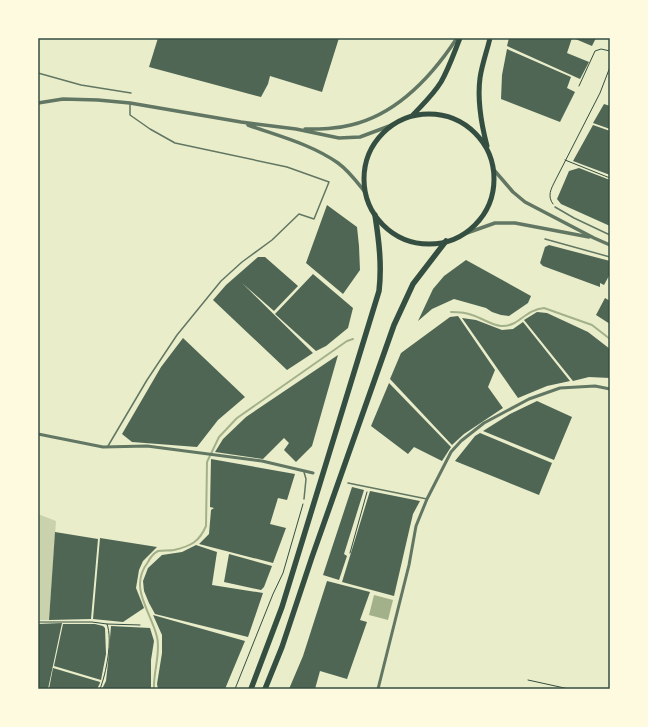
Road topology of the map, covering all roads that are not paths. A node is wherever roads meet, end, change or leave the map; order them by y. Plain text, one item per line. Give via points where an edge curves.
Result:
1 (458, 38) edge
2 (490, 38) edge
3 (38, 73) edge
4 (131, 93) dead end
5 (38, 103) edge
6 (130, 104) junction
7 (412, 116) junction
8 (241, 122) junction
9 (392, 125) junction
10 (296, 129) junction
11 (488, 149) junction
12 (494, 170) junction
13 (365, 192) junction
14 (555, 207) road end
15 (375, 215) junction
16 (464, 234) junction
17 (610, 235) edge
18 (594, 238) junction
19 (545, 239) dead end
20 (446, 241) junction
21 (610, 245) edge
22 (610, 257) edge
23 (610, 389) edge
24 (38, 434) edge
25 (107, 446) junction
26 (304, 472) junction
27 (313, 473) dead end
28 (348, 483) dead end
29 (304, 499) road end
30 (427, 499) junction
31 (251, 689) edge
32 (264, 689) edge
33 (378, 689) edge

1 - 7 highway via 448,69 440,83
1 - 10 street via 429,76 410,94 388,109 352,125
2 - 11 highway via 480,76 479,94 480,113
3 - 4 lane via 81,85
5 - 6 street via 63,99
6 - 8 street
6 - 25 lane via 130,115 175,143 287,167 329,182 314,219 299,214 272,240 220,281 177,335
7 - 9 highway
7 - 11 highway via 447,116 464,123 477,134
8 - 10 street
8 - 13 street via 309,146 325,155 350,173
9 - 10 street via 360,137 350,138
9 - 13 highway via 381,135 366,162
11 - 12 highway
12 - 16 highway via 494,188 488,206 478,222
12 - 18 street via 525,202
13 - 15 highway
14 - 17 lane
15 - 20 highway via 385,227 412,242 427,244
15 - 31 highway via 381,254 379,291 282,608
16 - 18 street via 495,224 515,223
16 - 20 highway
18 - 21 street
19 - 22 lane
20 - 32 highway via 413,284 401,308 282,647
23 - 30 street via 595,386 560,388 529,399 484,423 451,452
24 - 25 street
25 - 26 street via 147,446 262,461
26 - 27 street
26 - 29 lane
28 - 30 lane
30 - 33 street via 416,526

